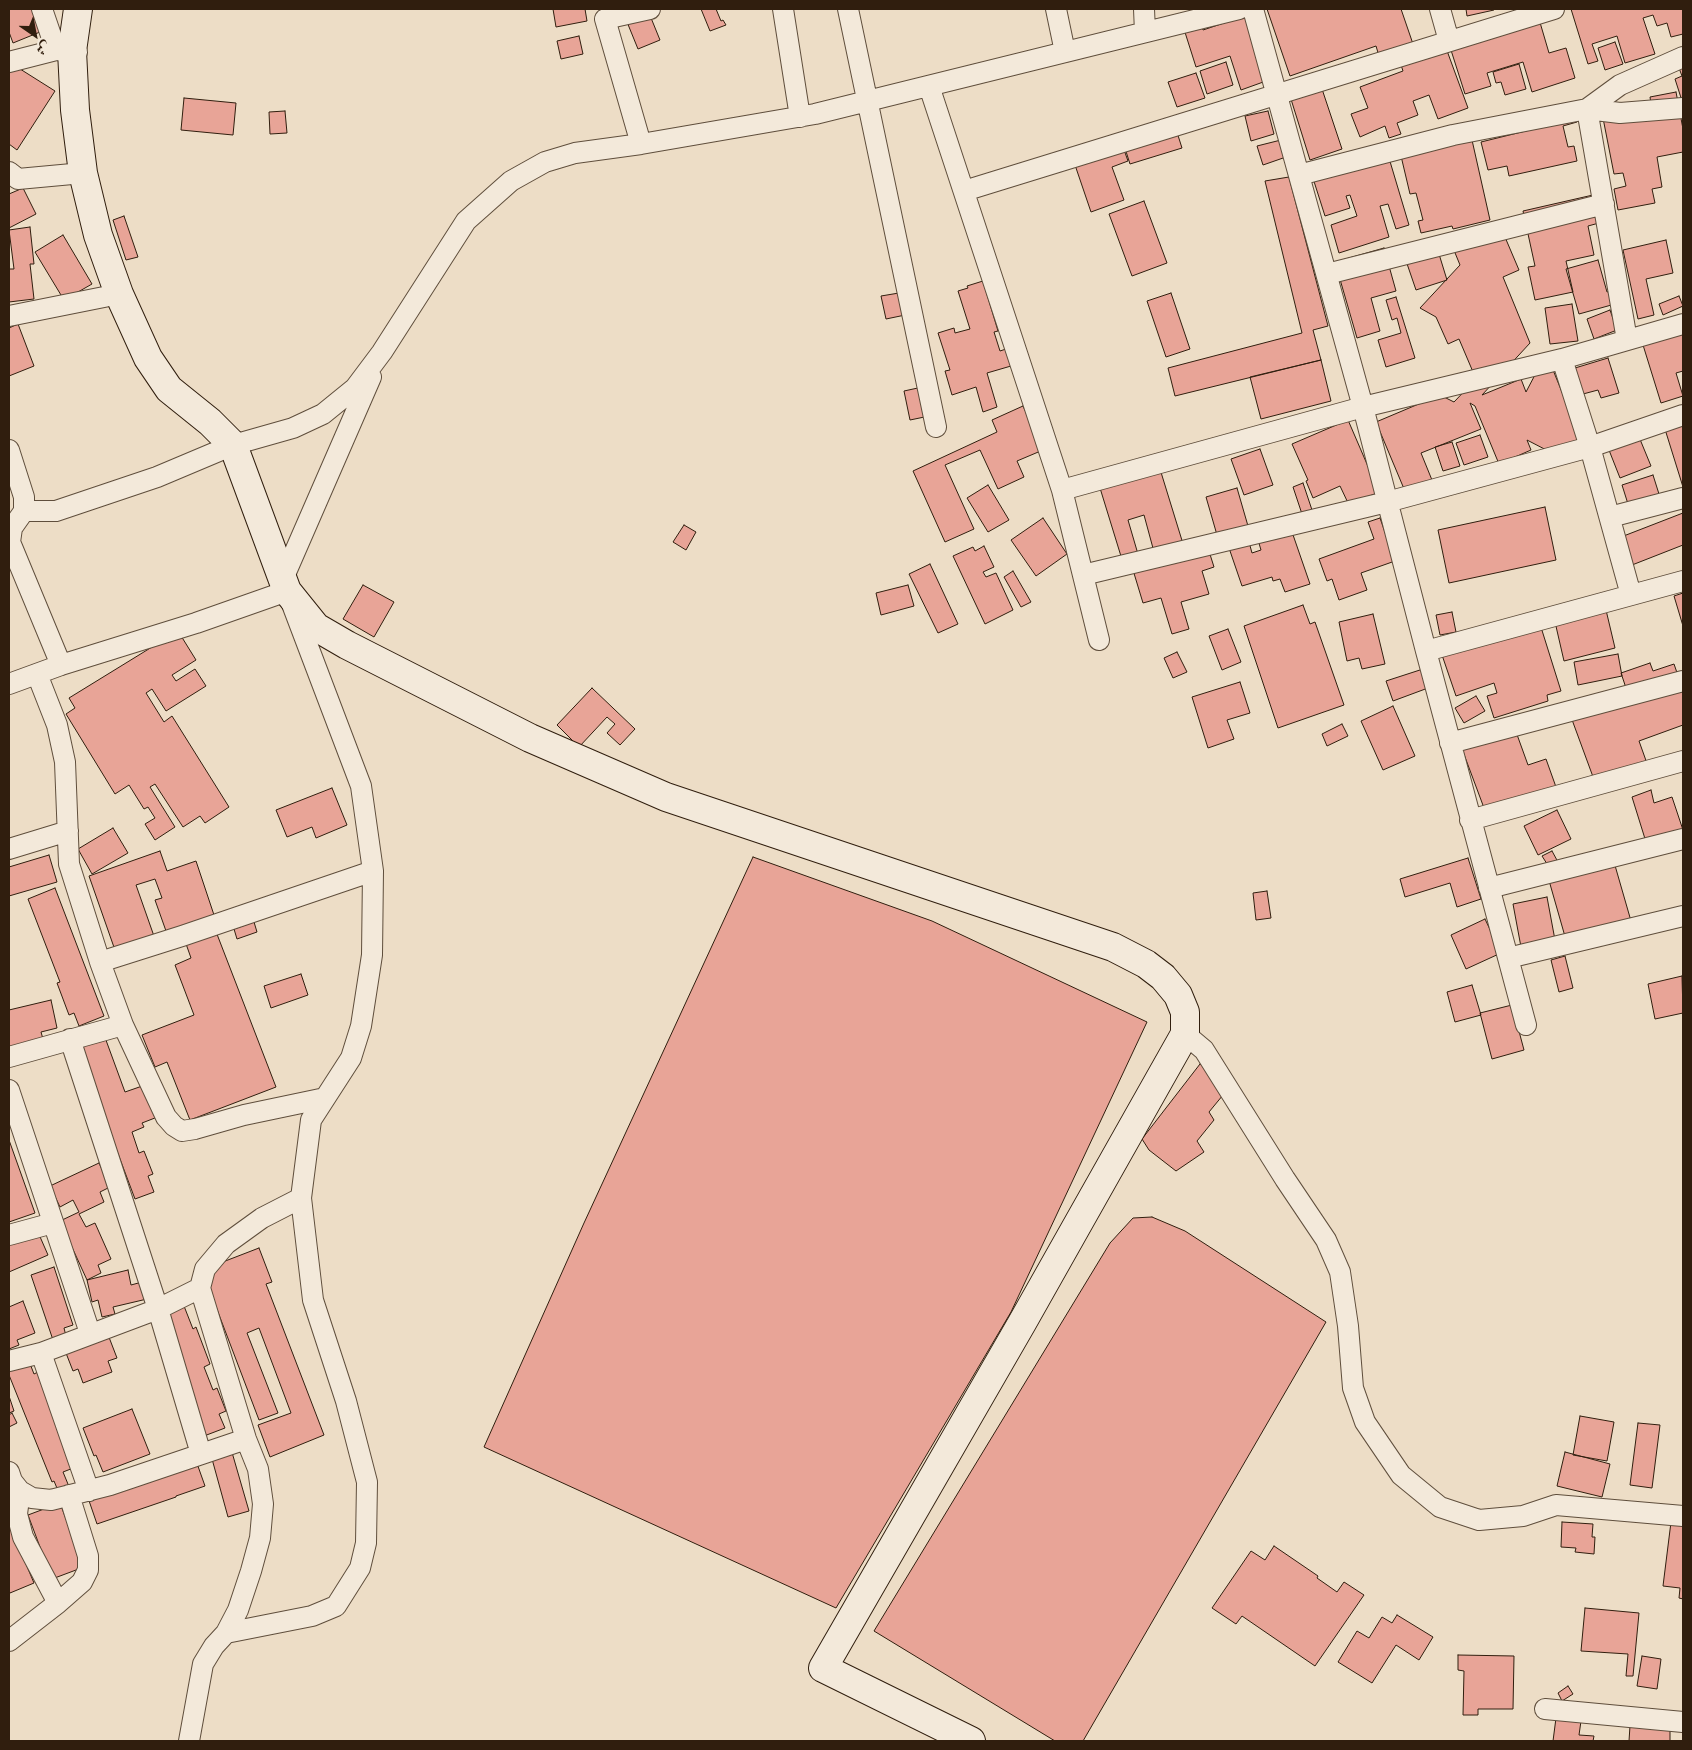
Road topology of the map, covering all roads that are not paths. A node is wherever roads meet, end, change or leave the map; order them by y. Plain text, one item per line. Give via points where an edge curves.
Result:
1 (42, 9) edge
2 (78, 9) edge
3 (650, 9) edge
4 (782, 9) edge
5 (848, 9) edge
6 (1056, 9) edge
7 (1144, 9) edge
8 (1240, 9) edge
9 (1253, 9) edge
10 (1440, 9) edge
11 (1554, 9) edge
12 (1145, 32) junction
13 (1449, 41) junction
14 (69, 51) junction
15 (1065, 52) junction
16 (1683, 57) edge
17 (9, 62) edge
18 (929, 86) junction
19 (1277, 94) junction
20 (868, 101) junction
21 (1588, 108) junction
22 (1683, 108) edge
23 (800, 117) junction
24 (641, 144) junction
25 (9, 172) edge
26 (83, 173) junction
27 (1299, 175) junction
28 (964, 191) junction
29 (1604, 204) junction
30 (1326, 274) junction
31 (118, 294) junction
32 (9, 316) edge
33 (1683, 324) edge
34 (1627, 340) junction
35 (382, 352) junction
36 (1562, 359) junction
37 (1363, 407) junction
38 (1683, 415) edge
39 (936, 428) dead end
40 (232, 445) junction
41 (1590, 447) junction
42 (9, 450) edge
43 (1062, 490) junction
44 (1683, 498) edge
45 (1386, 502) junction
46 (24, 510) junction
47 (1610, 517) junction
48 (1083, 575) junction
49 (1683, 581) edge
50 (285, 585) junction
51 (1631, 595) junction
52 (1098, 640) dead end
53 (1426, 651) junction
54 (60, 665) junction
55 (37, 674) junction
56 (1683, 681) edge
57 (9, 684) edge
58 (1450, 743) junction
59 (1683, 761) edge
60 (1470, 820) junction
61 (68, 831) junction
62 (1683, 840) edge
63 (9, 849) edge
64 (373, 871) junction
65 (1489, 888) junction
66 (1683, 916) edge
67 (1508, 958) junction
68 (100, 962) junction
69 (123, 1025) junction
70 (1526, 1025) dead end
71 (1185, 1034) junction
72 (70, 1039) junction
73 (9, 1057) edge
74 (325, 1098) junction
75 (11, 1103) edge
76 (301, 1198) junction
77 (53, 1223) junction
78 (9, 1235) edge
79 (200, 1288) junction
80 (158, 1308) junction
81 (90, 1333) junction
82 (41, 1353) junction
83 (9, 1361) edge
84 (246, 1439) junction
85 (201, 1454) junction
86 (9, 1472) edge
87 (20, 1491) junction
88 (89, 1491) junction
89 (69, 1495) junction
90 (1683, 1516) edge
91 (58, 1603) junction
92 (226, 1633) junction
93 (9, 1640) edge
94 (1545, 1709) dead end
95 (1683, 1722) edge
96 (189, 1741) edge
97 (971, 1741) edge

1 - 14 street
2 - 14 street
3 - 24 street via 605,19
4 - 23 street
5 - 20 street
6 - 15 street
7 - 12 street
8 - 12 street
9 - 19 street
10 - 13 street
11 - 13 street
12 - 15 street
13 - 19 street
14 - 17 street
14 - 26 street
15 - 18 street
16 - 21 street via 1620,85
18 - 20 street
18 - 28 street
19 - 27 street
19 - 28 street
20 - 23 street
20 - 39 street
21 - 22 street via 1620,113
21 - 27 street via 1453,135
21 - 29 street
23 - 24 street
24 - 35 street via 575,153 545,162 511,182 466,220
25 - 26 street via 18,179
26 - 31 street via 98,235
27 - 30 street
28 - 43 street
29 - 30 street
29 - 34 street
30 - 37 street
31 - 32 street
31 - 40 street via 148,358 169,389 210,422
33 - 34 street
34 - 36 street
35 - 40 street via 355,388 324,414 293,428
35 - 50 street
36 - 37 street
36 - 41 street
37 - 43 street
37 - 45 street
38 - 41 street
40 - 46 street via 156,477 56,511
40 - 50 street
41 - 45 street
41 - 47 street
42 - 46 street via 24,497
43 - 48 street
44 - 47 street
45 - 48 street
45 - 53 street
46 - 54 street via 12,528 10,542
47 - 51 street
48 - 52 street
49 - 51 street
50 - 54 street via 196,623
50 - 64 street via 361,786
50 - 71 street via 316,627 530,738 666,796 1112,947 1146,964 1163,977 1178,995 1185,1012
51 - 53 street
53 - 58 street
54 - 55 street
55 - 57 street
55 - 61 street via 57,725 65,762
56 - 58 street
58 - 60 street
59 - 60 street
60 - 65 street
61 - 63 street
61 - 68 street via 69,864
62 - 65 street
64 - 68 street
64 - 74 street via 372,955 361,1026 351,1058
65 - 67 street
66 - 67 street
67 - 70 street
68 - 69 street
69 - 72 street
69 - 74 street via 166,1117 182,1131
71 - 90 street via 1204,1050 1326,1240 1340,1272 1354,1388 1365,1422 1401,1475 1440,1507 1479,1520 1523,1516 1556,1505
71 - 97 street via 823,1668
72 - 73 street
72 - 80 street
74 - 76 street via 311,1120
75 - 77 street
76 - 79 street via 262,1218 226,1244 205,1269
76 - 92 street via 313,1300 346,1401 367,1482 366,1543 360,1568 336,1606 312,1616
77 - 78 street
77 - 81 street
79 - 80 street
79 - 84 street
80 - 81 street
80 - 85 street
81 - 82 street
82 - 83 street
82 - 88 street
84 - 85 street
84 - 92 street via 258,1469 264,1504 260,1538 251,1571 238,1610
85 - 88 street
86 - 87 street
87 - 89 street via 32,1498 51,1500
87 - 91 street via 17,1514 23,1537
88 - 89 street
89 - 91 street via 88,1556 88,1570 82,1582
91 - 93 street
92 - 96 street via 203,1664
94 - 95 street

